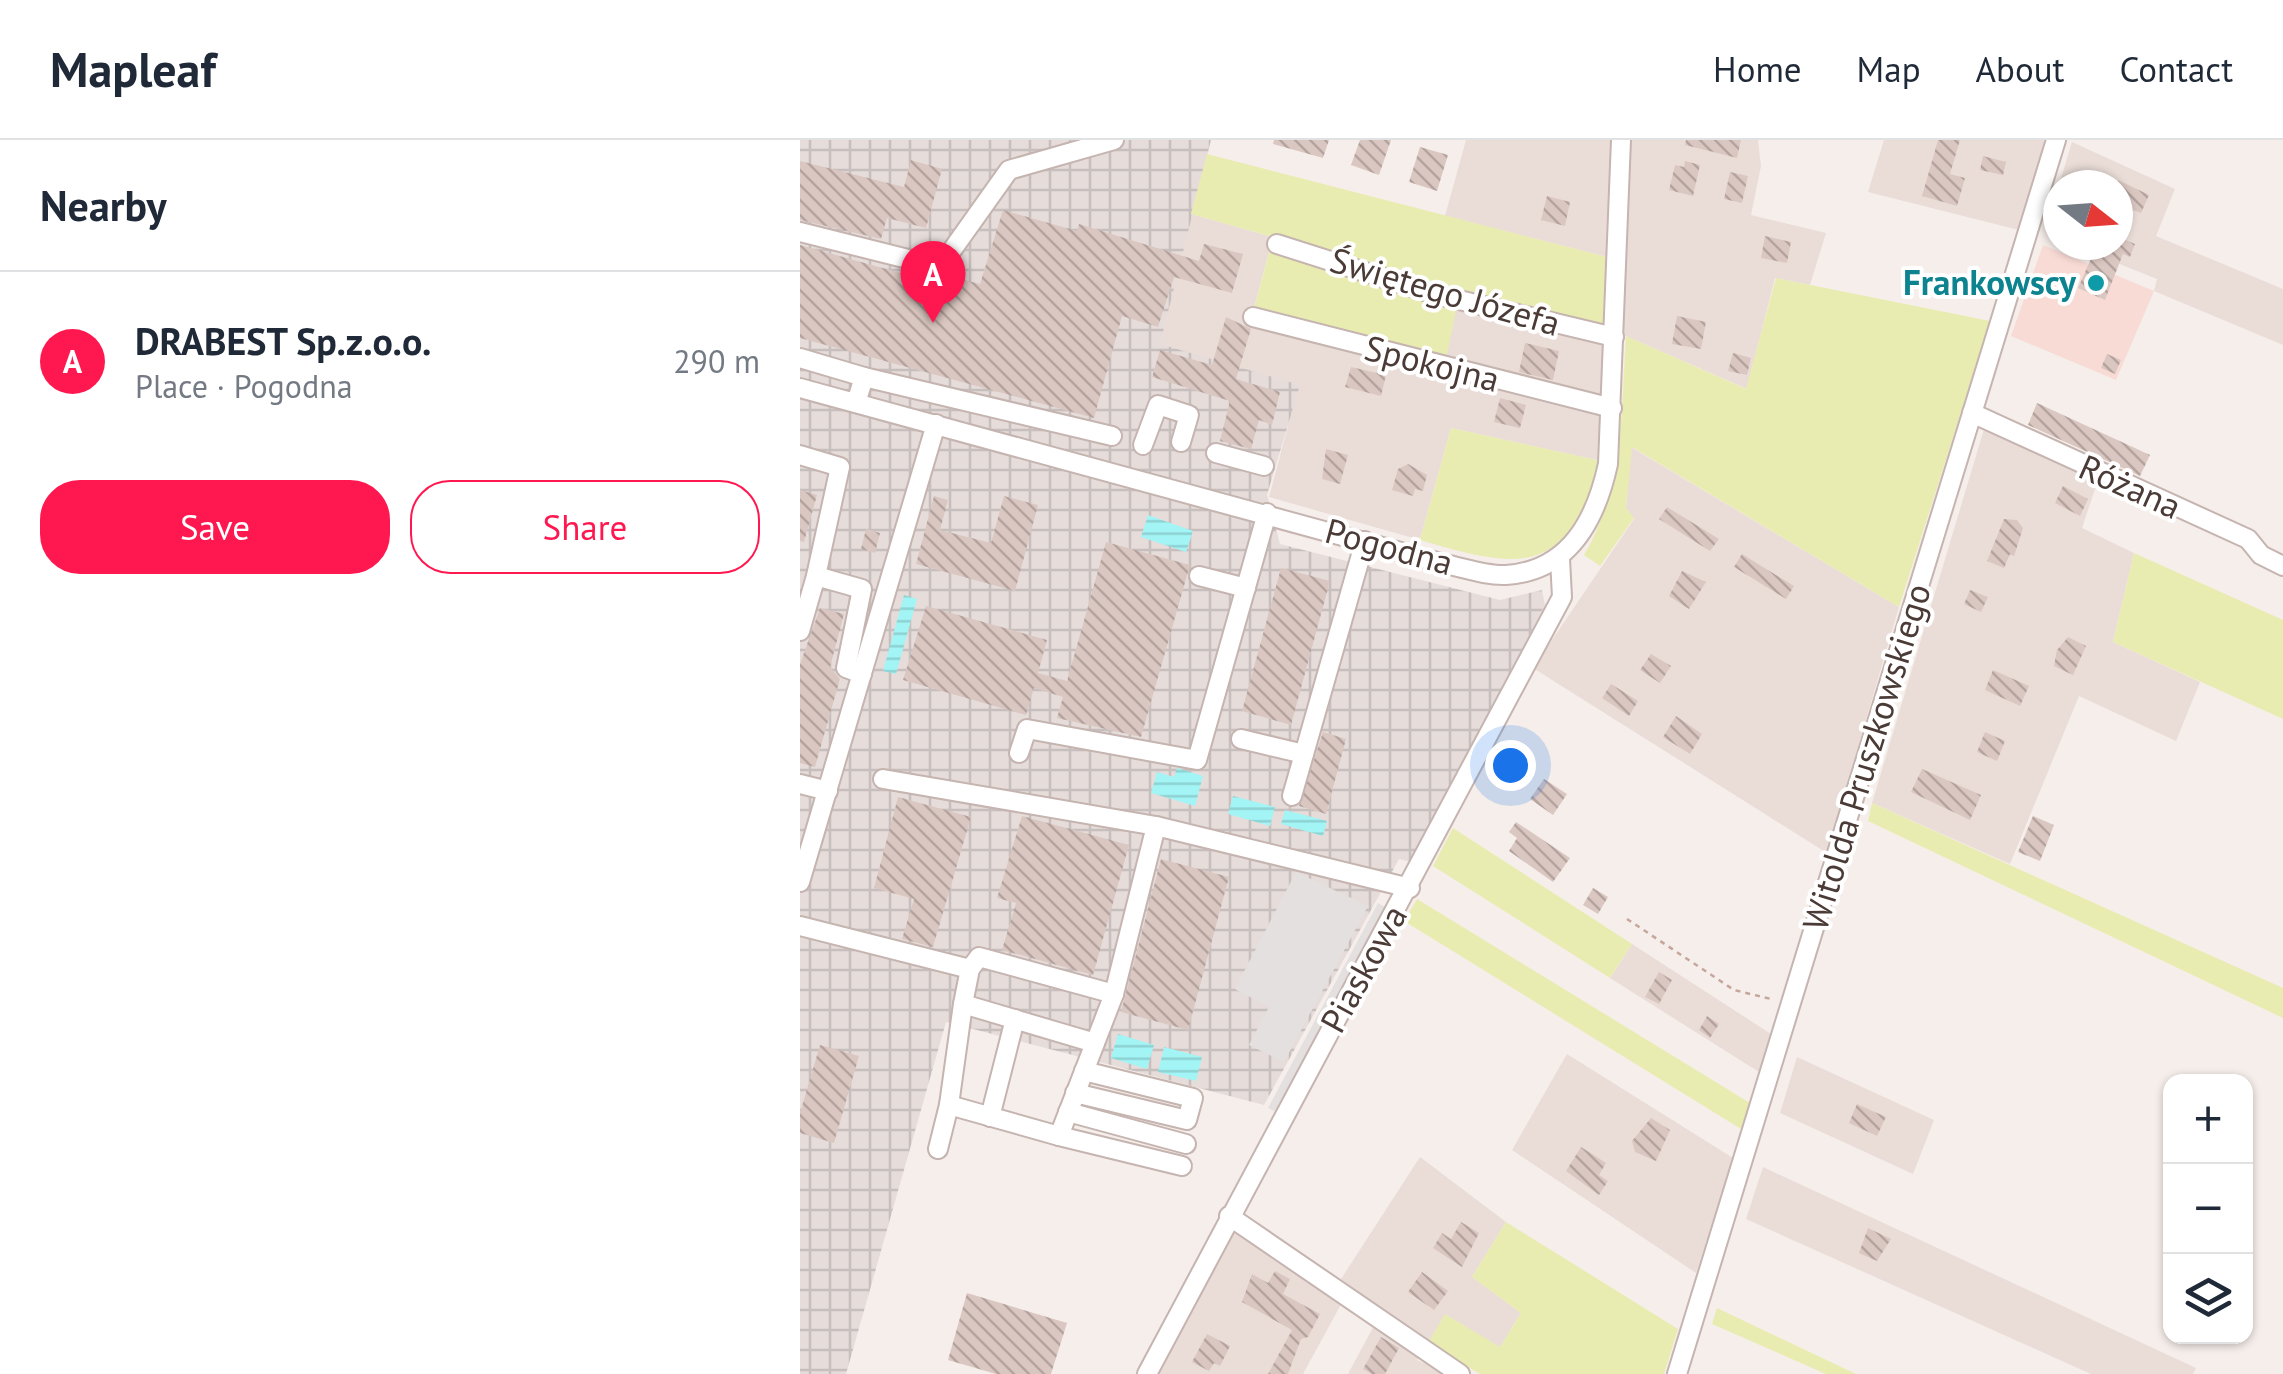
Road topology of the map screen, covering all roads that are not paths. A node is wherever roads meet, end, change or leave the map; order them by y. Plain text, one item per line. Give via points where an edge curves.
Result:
1 (1114, 140) edge
2 (1621, 140) edge
3 (2056, 140) edge
4 (800, 232) edge
5 (1277, 244) dead end
6 (1253, 317) dead end
7 (1614, 337) junction
8 (800, 358) edge
9 (864, 377) junction
10 (800, 388) edge
11 (856, 403) junction
12 (1612, 408) junction
13 (1972, 413) junction
14 (936, 424) junction
15 (1112, 436) dead end
16 (1181, 442) dead end
17 (1143, 444) dead end
18 (1216, 454) dead end
19 (800, 455) edge
20 (1264, 466) dead end
21 (1267, 513) junction
22 (1365, 541) junction
23 (1560, 558) junction
24 (2283, 566) edge
25 (816, 576) junction
26 (1199, 576) dead end
27 (1246, 588) junction
28 (800, 631) edge
29 (862, 674) junction
30 (1241, 739) dead end
31 (1019, 753) dead end
32 (1304, 754) junction
33 (883, 779) dead end
34 (800, 784) edge
35 (828, 791) junction
36 (1292, 796) dead end
37 (1156, 826) junction
38 (800, 882) edge
39 (1410, 888) junction
40 (800, 926) edge
41 (970, 969) junction
42 (1114, 994) junction
43 (964, 1004) junction
44 (1015, 1019) junction
45 (1095, 1043) junction
46 (1084, 1071) junction
47 (1076, 1093) junction
48 (949, 1105) junction
49 (1068, 1112) junction
50 (990, 1116) junction
51 (1059, 1136) junction
52 (1186, 1144) dead end
53 (938, 1149) dead end
54 (1182, 1166) dead end
55 (1229, 1216) junction
56 (1147, 1374) edge
57 (1460, 1374) edge
58 (1677, 1374) edge

1 - 4 street via 1009,170 940,267
2 - 7 street
3 - 13 street, Witolda Pruszkowskiego
5 - 7 street, Świętego Józefa via 1434,294
6 - 12 street, Spokojna
7 - 12 street
8 - 9 street
9 - 11 street
9 - 15 street
10 - 11 street, Pogodna
11 - 14 street, Pogodna
12 - 23 street via 1599,504
13 - 24 street, Różana via 2248,539
13 - 58 street, Witolda Pruszkowskiego
14 - 21 street, Pogodna
14 - 29 street
16 - 17 street via 1189,415 1158,405
18 - 20 street
19 - 25 street via 840,468
21 - 22 street, Pogodna
21 - 27 street
22 - 23 street, Pogodna via 1503,576
22 - 32 street
23 - 39 street, Piaskowa via 1562,596
25 - 28 street
25 - 29 street via 862,589 846,668
26 - 27 street
27 - 31 street via 1197,760 1027,729
29 - 35 street
30 - 32 street
32 - 36 street
33 - 37 street
34 - 35 street
35 - 38 street
37 - 39 street
37 - 42 street
39 - 55 street, Piaskowa
40 - 41 street
41 - 42 street via 978,958
41 - 43 street
42 - 45 street
43 - 44 street
43 - 48 street
44 - 45 street
44 - 50 street
45 - 46 street
46 - 47 street
46 - 47 street via 1193,1098 1187,1120
47 - 49 street
48 - 50 street
48 - 53 street
49 - 51 street
49 - 52 street
50 - 51 street
51 - 54 street
55 - 56 street, Piaskowa
55 - 57 street

